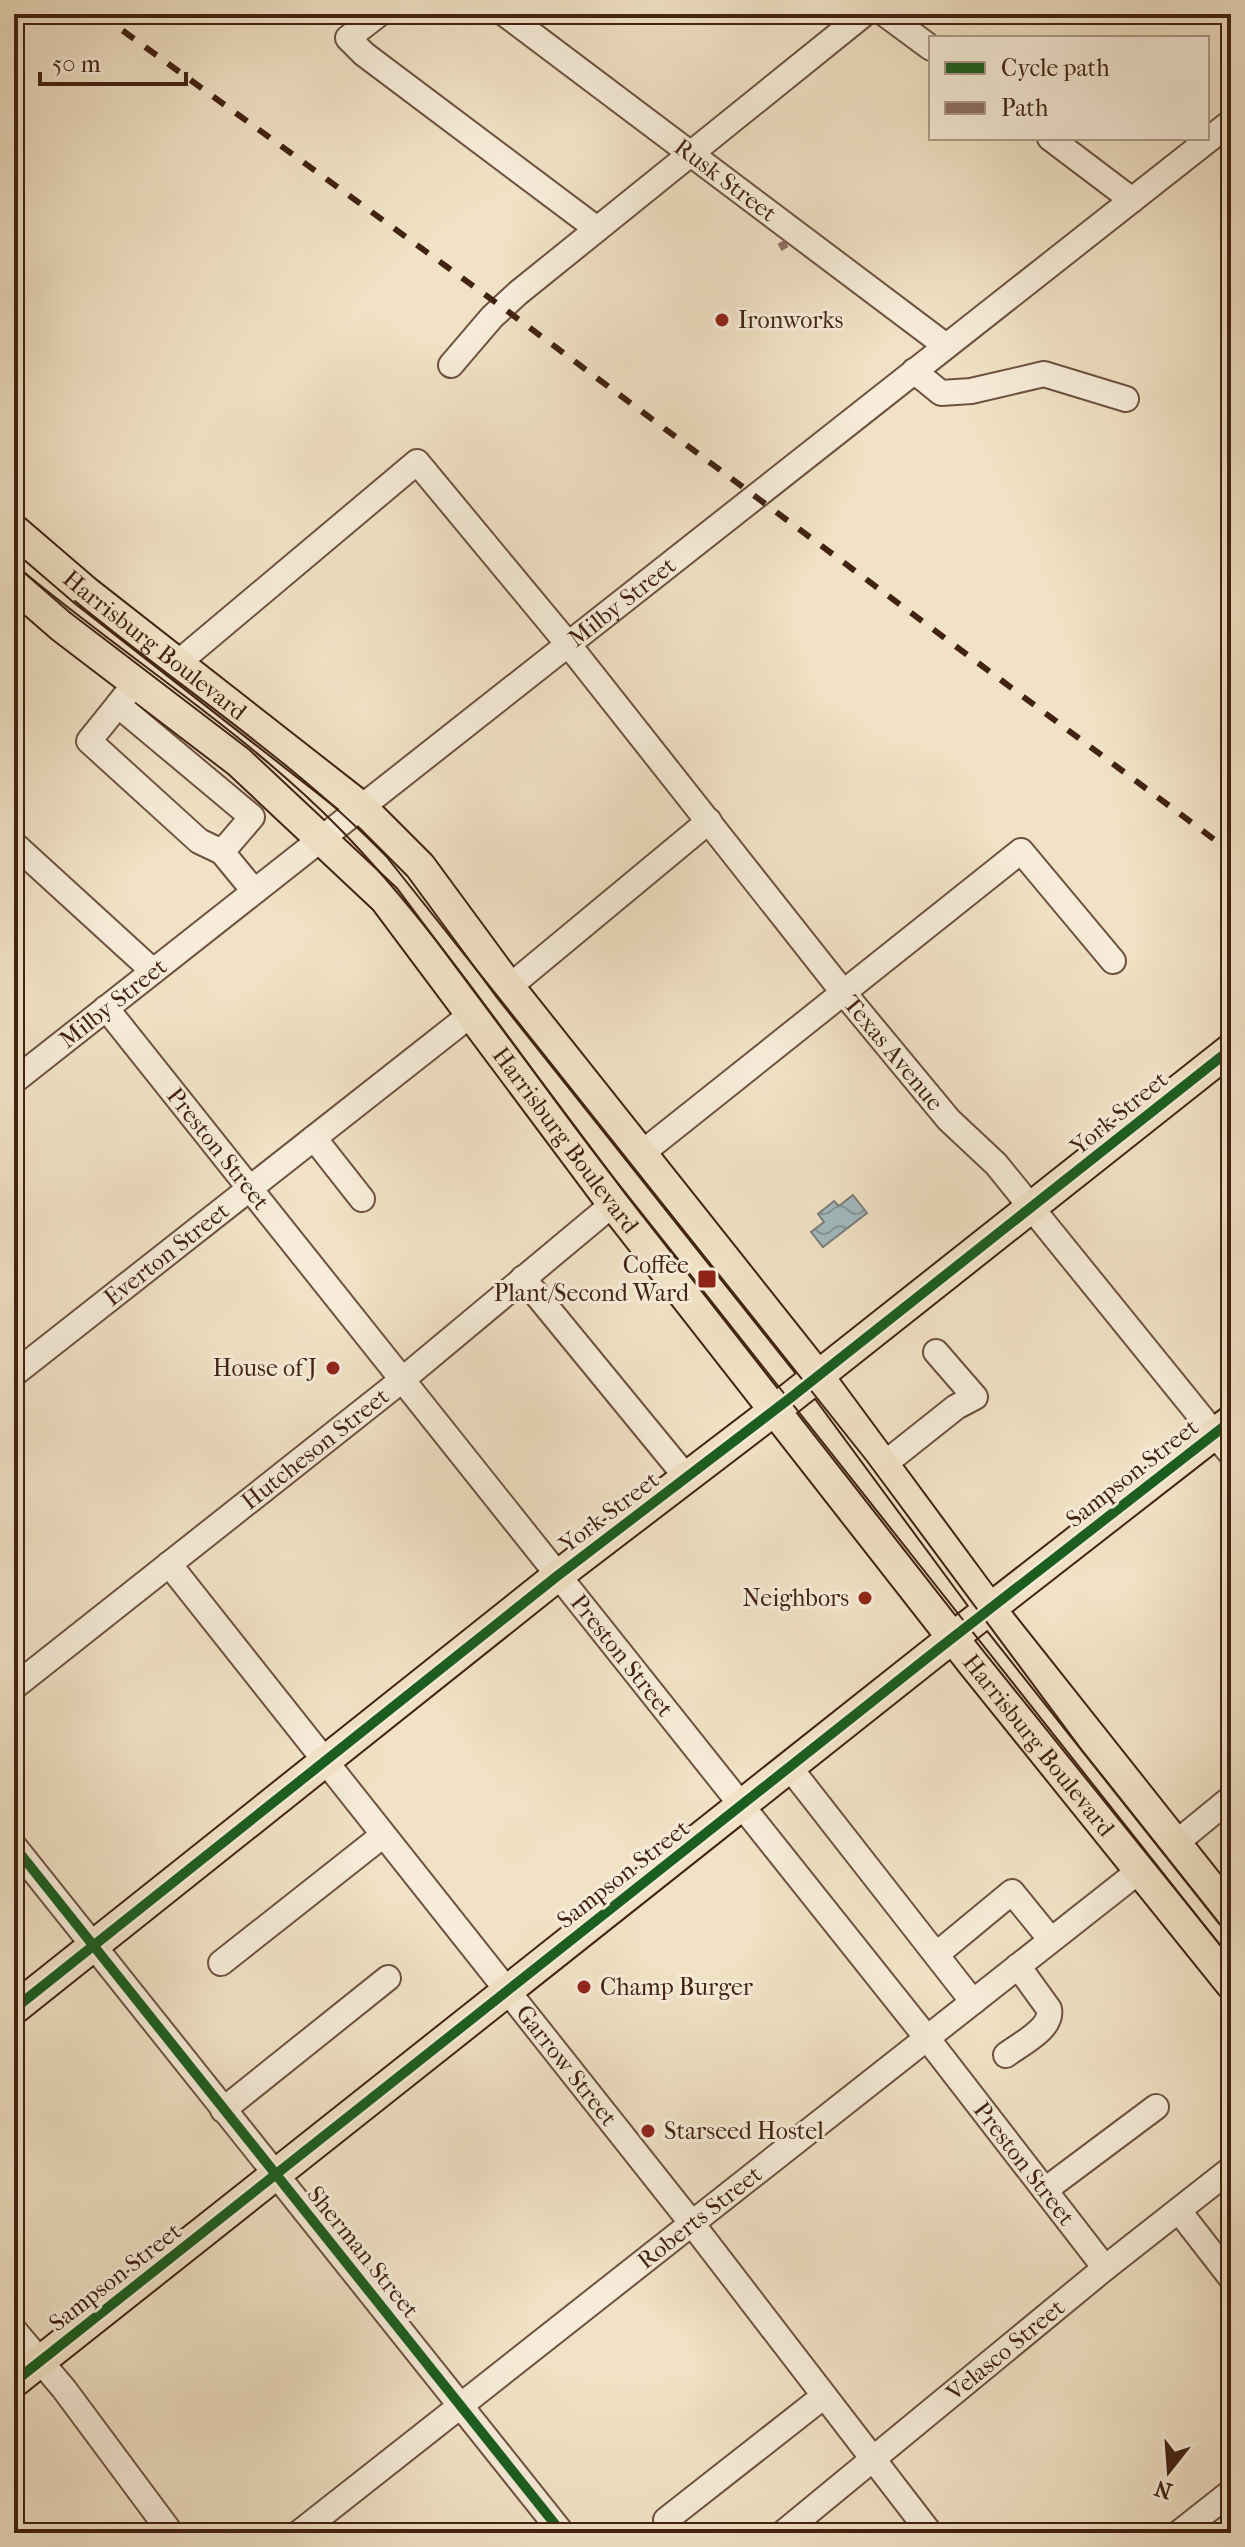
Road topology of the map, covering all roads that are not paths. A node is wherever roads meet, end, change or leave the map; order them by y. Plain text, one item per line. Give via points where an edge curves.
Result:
1 (379, 14) edge
2 (505, 14) edge
3 (864, 14) edge
4 (885, 14) edge
5 (929, 47) edge
6 (1231, 122) edge
7 (1209, 139) edge
8 (1053, 140) edge
9 (1208, 140) edge
10 (692, 155) junction
11 (1132, 200) junction
12 (597, 229) junction
13 (946, 346) junction
14 (451, 365) dead end
15 (914, 371) junction
16 (1126, 399) dead end
17 (14, 530) edge
18 (14, 585) edge
19 (568, 644) junction
20 (179, 662) junction
21 (127, 694) junction
22 (361, 807) junction
23 (709, 821) junction
24 (323, 837) junction
25 (14, 844) edge
26 (222, 852) junction
27 (254, 891) junction
28 (1113, 961) dead end
29 (153, 971) junction
30 (509, 987) junction
31 (843, 992) junction
32 (106, 1008) junction
33 (469, 1016) junction
34 (1231, 1049) edge
35 (14, 1081) edge
36 (314, 1138) junction
37 (642, 1153) junction
38 (249, 1188) junction
39 (362, 1199) dead end
40 (613, 1204) junction
41 (1032, 1209) junction
42 (523, 1278) junction
43 (936, 1352) dead end
44 (14, 1374) edge
45 (818, 1376) junction
46 (402, 1380) junction
47 (776, 1409) junction
48 (1226, 1436) edge
49 (883, 1465) junction
50 (687, 1478) junction
51 (169, 1564) junction
52 (556, 1577) junction
53 (990, 1609) junction
54 (952, 1638) junction
55 (14, 1687) edge
56 (324, 1763) junction
57 (790, 1768) junction
58 (1231, 1798) edge
59 (740, 1808) junction
60 (382, 1836) junction
61 (1176, 1843) junction
62 (14, 1846) edge
63 (1139, 1871) junction
64 (1231, 1913) edge
65 (1051, 1940) junction
66 (93, 1946) junction
67 (937, 1954) junction
68 (221, 1963) dead end
69 (1018, 1966) junction
70 (388, 1978) dead end
71 (1231, 1984) edge
72 (506, 1991) junction
73 (973, 2002) junction
74 (14, 2009) edge
75 (927, 2038) junction
76 (1006, 2055) dead end
77 (1156, 2107) dead end
78 (223, 2110) junction
79 (1231, 2169) edge
80 (274, 2175) junction
81 (1045, 2190) junction
82 (1179, 2211) junction
83 (690, 2221) junction
84 (1105, 2268) junction
85 (1231, 2278) edge
86 (14, 2330) edge
87 (41, 2361) junction
88 (14, 2382) edge
89 (824, 2396) junction
90 (462, 2406) junction
91 (873, 2460) junction
92 (1231, 2492) edge
93 (666, 2520) dead end
94 (171, 2533) edge
95 (299, 2533) edge
96 (562, 2533) edge
97 (783, 2533) edge
98 (930, 2533) edge
99 (1179, 2533) edge

1 - 12 street via 348,38
2 - 10 street, Rusk Street
3 - 10 street
4 - 5 street
6 - 7 street, Milby Street
8 - 11 street
9 - 11 street, Milby Street
10 - 12 street
10 - 13 street, Rusk Street
11 - 13 street, Milby Street
12 - 14 street via 492,317
13 - 15 street, Milby Street
15 - 16 street via 941,393 1044,374
15 - 19 street, Milby Street
17 - 20 main road, Harrisburg Boulevard
18 - 21 main road, Harrisburg Boulevard
19 - 20 street, Texas Avenue via 417,462
19 - 22 street, Milby Street
19 - 23 street, Texas Avenue
20 - 22 main road, Harrisburg Boulevard
21 - 24 main road, Harrisburg Boulevard via 239,762
21 - 26 street via 252,817
21 - 26 street via 89,741 199,841
22 - 24 street, Milby Street
22 - 30 main road, Harrisburg Boulevard via 420,866
23 - 30 street
23 - 31 street, Texas Avenue
24 - 27 street, Milby Street
24 - 33 main road, Harrisburg Boulevard via 385,899
25 - 29 street
26 - 27 street
27 - 29 street, Milby Street
28 - 31 street via 1021,851
29 - 32 street, Milby Street
30 - 37 main road, Harrisburg Boulevard
31 - 37 street
31 - 41 street, Texas Avenue via 949,1120 996,1164
32 - 35 street, Milby Street
32 - 38 street, Preston Street
33 - 36 street, Everton Street
33 - 40 main road, Harrisburg Boulevard
34 - 41 main road, York Street
36 - 38 street, Everton Street
36 - 39 street
37 - 45 main road, Harrisburg Boulevard
38 - 44 street, Everton Street
38 - 46 street, Preston Street
40 - 42 street, Hutcheson Street
40 - 47 main road, Harrisburg Boulevard
41 - 45 main road, York Street
41 - 48 street, Texas Avenue
42 - 46 street, Hutcheson Street
42 - 50 street
43 - 49 street via 975,1397
45 - 47 main road, York Street
45 - 49 main road, Harrisburg Boulevard
46 - 51 street, Hutcheson Street
46 - 52 street, Preston Street
47 - 50 main road, York Street
47 - 54 main road, Harrisburg Boulevard
48 - 53 main road, Sampson Street
49 - 53 main road, Harrisburg Boulevard
50 - 52 main road, York Street
51 - 55 street, Hutcheson Street
51 - 56 street, Garrow Street
52 - 56 main road, York Street
52 - 59 street, Preston Street
53 - 54 main road, Sampson Street
53 - 61 main road, Harrisburg Boulevard
54 - 57 main road, Sampson Street
54 - 63 main road, Harrisburg Boulevard
56 - 60 street, Garrow Street
56 - 66 main road, York Street
57 - 59 main road, Sampson Street
57 - 67 street
58 - 61 street
59 - 72 main road, Sampson Street
59 - 75 street, Preston Street
60 - 68 street
60 - 72 street, Garrow Street
61 - 64 main road, Harrisburg Boulevard
62 - 66 street, Sherman Street
63 - 65 street, Roberts Street
63 - 71 main road, Harrisburg Boulevard
65 - 67 street via 1012,1892
65 - 69 street, Roberts Street
66 - 74 main road, York Street
66 - 78 street, Sherman Street
67 - 73 street
69 - 73 street, Roberts Street
69 - 76 street via 1051,2016
70 - 78 street
72 - 80 main road, Sampson Street
72 - 83 street, Garrow Street
73 - 75 street, Roberts Street
75 - 81 street, Preston Street
75 - 83 street, Roberts Street
77 - 81 street
78 - 80 street, Sherman Street
79 - 82 street, Velasco Street
80 - 87 main road, Sampson Street
80 - 90 street, Sherman Street
81 - 84 street, Preston Street
82 - 84 street, Velasco Street
82 - 85 street
83 - 89 street, Garrow Street
83 - 90 street, Roberts Street
84 - 91 street, Velasco Street
86 - 87 street
87 - 88 main road, Sampson Street
87 - 94 street
89 - 91 street, Garrow Street
89 - 93 street
90 - 95 street, Roberts Street
90 - 96 street, Sherman Street
91 - 97 street, Velasco Street
91 - 98 street, Garrow Street
92 - 99 street

